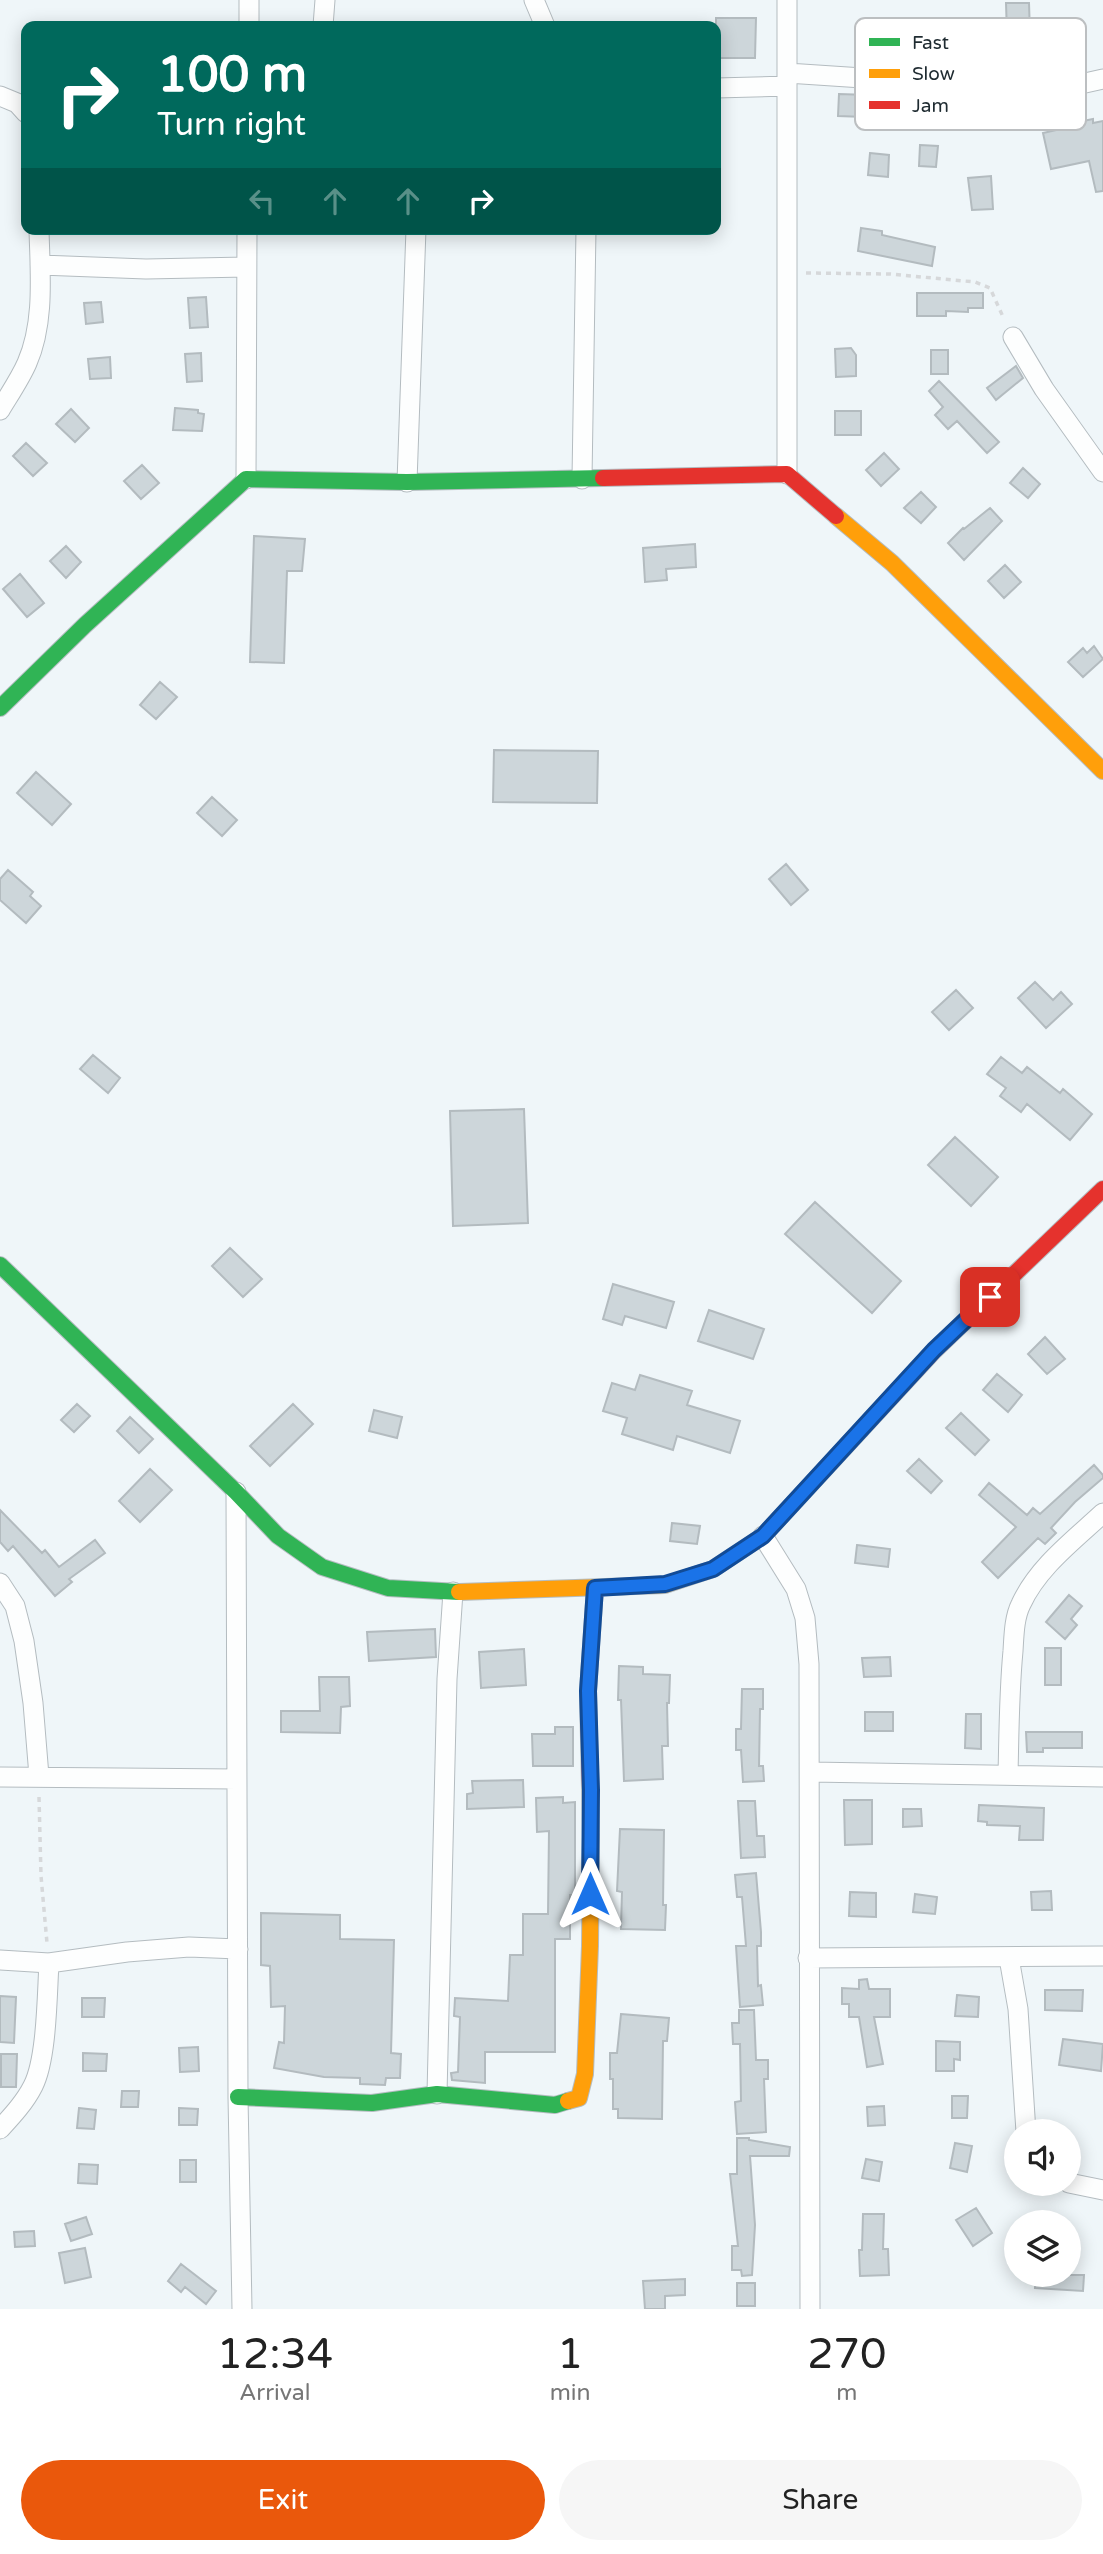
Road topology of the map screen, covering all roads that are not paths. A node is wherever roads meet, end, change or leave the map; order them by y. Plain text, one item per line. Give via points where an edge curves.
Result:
1 (249, 0) edge
2 (325, 0) edge
3 (534, 0) edge
4 (787, 0) edge
5 (249, 21) edge
6 (323, 21) edge
7 (543, 21) edge
8 (787, 80) junction
9 (855, 81) edge
10 (721, 87) edge
11 (0, 96) edge
12 (21, 107) edge
13 (39, 235) edge
14 (247, 235) edge
15 (416, 235) edge
16 (586, 235) edge
17 (40, 265) junction
18 (246, 267) junction
19 (1013, 337) road end
20 (0, 410) edge
21 (1103, 472) edge
22 (787, 474) junction
23 (246, 479) junction
24 (582, 479) junction
25 (407, 482) junction
26 (0, 708) edge
27 (1103, 772) edge
28 (1103, 1189) edge
29 (0, 1265) edge
30 (236, 1492) junction
31 (1103, 1513) edge
32 (763, 1536) junction
33 (0, 1583) edge
34 (595, 1588) junction
35 (453, 1592) junction
36 (811, 1772) junction
37 (1008, 1775) junction
38 (39, 1776) junction
39 (0, 1777) edge
40 (1103, 1777) edge
41 (237, 1779) junction
42 (239, 1949) junction
43 (1103, 1956) edge
44 (808, 1958) junction
45 (1009, 1958) junction
46 (0, 1960) edge
47 (49, 1963) junction
48 (438, 2094) junction
49 (238, 2097) junction
50 (1025, 2119) edge
51 (0, 2129) edge
52 (1081, 2185) edge
53 (1103, 2190) edge
54 (242, 2309) edge
55 (810, 2309) edge

1 - 5 street
2 - 6 street
3 - 7 street
4 - 8 street
8 - 9 street
8 - 10 street
8 - 22 street
11 - 12 street
13 - 17 street
14 - 18 street
15 - 25 street
16 - 24 street
17 - 18 street
17 - 20 street via 35,338 27,363
18 - 23 street
19 - 21 street
22 - 24 street
22 - 27 street via 892,563
23 - 25 street
23 - 26 street
24 - 25 street
28 - 32 street via 934,1350
29 - 30 street
30 - 35 street via 278,1536 321,1567 388,1588
30 - 41 street
31 - 37 street via 1056,1556 1019,1606 1010,1685
32 - 34 street via 713,1569 665,1584
32 - 36 street via 796,1589 805,1618
33 - 38 street via 15,1606 23,1641
34 - 35 street
34 - 48 street via 588,1691 590,1946 582,2091 579,2098 555,2105
35 - 48 street
36 - 37 street
36 - 44 street
37 - 40 street
38 - 39 street
38 - 41 street
41 - 42 street
42 - 47 street via 189,1947
42 - 49 street
43 - 45 street
44 - 45 street
44 - 55 street
45 - 50 street via 1018,2009
46 - 47 street
47 - 51 street via 40,2068 17,2111
48 - 49 street via 372,2102
49 - 54 street
52 - 53 street

